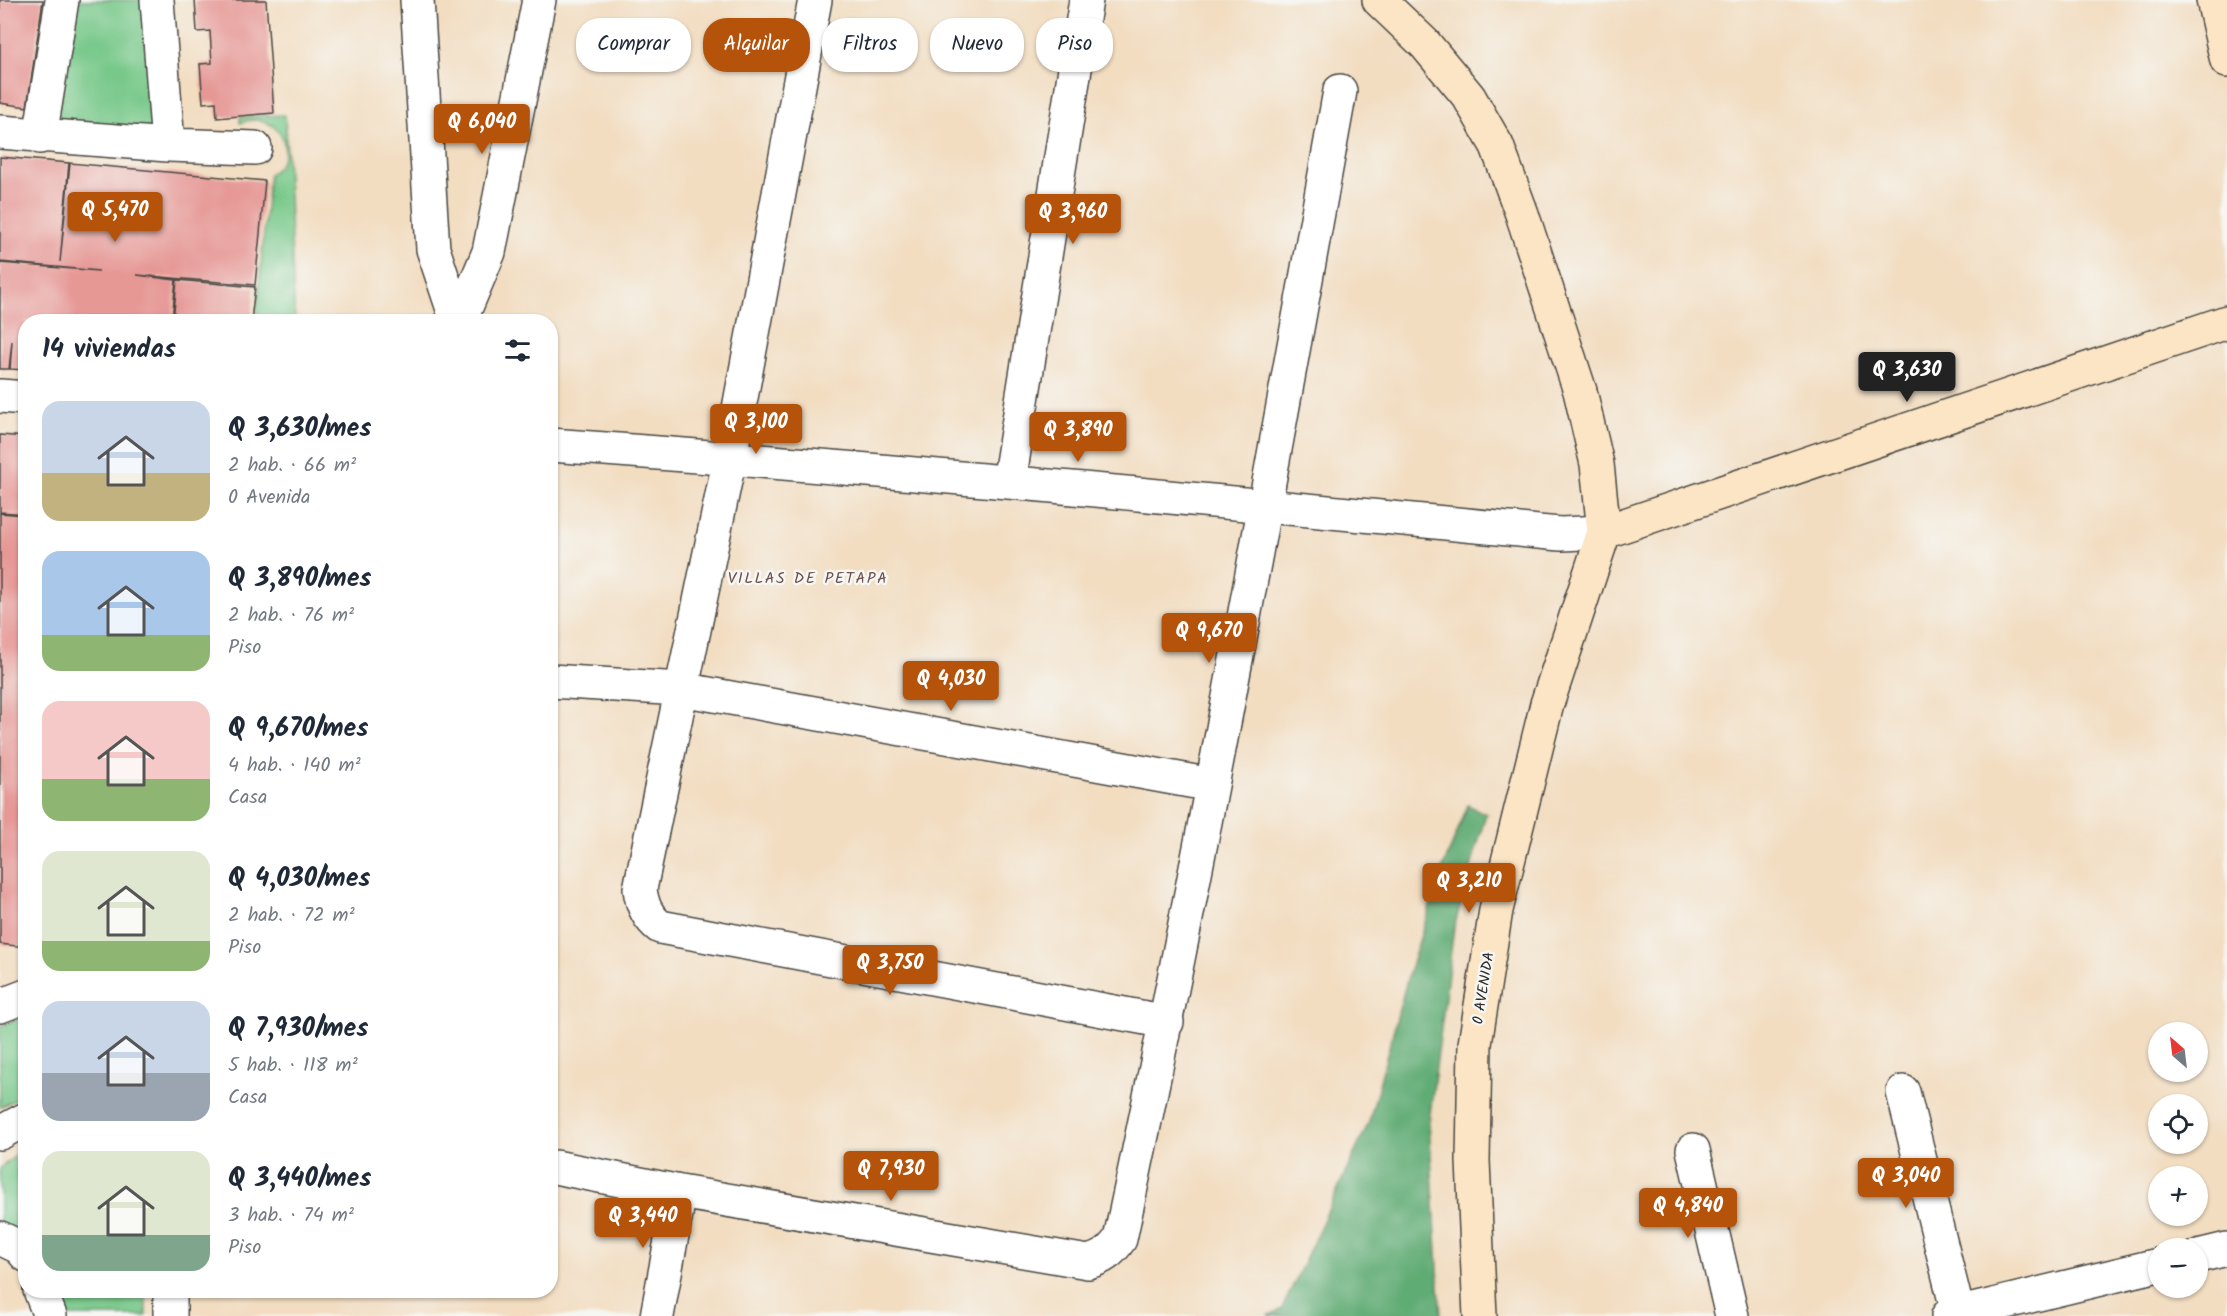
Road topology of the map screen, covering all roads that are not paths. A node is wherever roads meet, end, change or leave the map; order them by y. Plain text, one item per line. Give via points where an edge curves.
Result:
1 (62, 0) edge
2 (157, 0) edge
3 (417, 0) edge
4 (539, 0) edge
5 (815, 0) edge
6 (1086, 0) edge
7 (1379, 0) edge
8 (2213, 0) edge
9 (2227, 61) edge
10 (1340, 91) dead end
11 (0, 132) edge
12 (40, 136) junction
13 (168, 145) junction
14 (255, 148) dead end
15 (456, 314) edge
16 (461, 314) edge
17 (2227, 322) edge
18 (0, 396) edge
19 (18, 397) edge
20 (558, 446) edge
21 (730, 457) junction
22 (1009, 482) junction
23 (1266, 506) junction
24 (1604, 532) junction
25 (558, 681) edge
26 (681, 689) junction
27 (1212, 785) junction
28 (18, 999) edge
29 (0, 1006) edge
30 (1167, 1022) junction
31 (1903, 1092) dead end
32 (18, 1123) edge
33 (0, 1132) edge
34 (1693, 1150) dead end
35 (558, 1168) edge
36 (680, 1192) junction
37 (0, 1238) edge
38 (18, 1247) edge
39 (2227, 1249) edge
40 (2208, 1254) edge
41 (2148, 1267) edge
42 (43, 1298) edge
43 (170, 1298) edge
44 (1953, 1315) edge
45 (50, 1316) edge
46 (170, 1316) edge
47 (657, 1316) edge
48 (1480, 1316) edge
49 (1732, 1316) edge

1 - 12 street
2 - 13 street
3 - 15 street via 433,249
4 - 16 street via 489,252
5 - 21 street
6 - 22 street
7 - 24 main road via 1425,44 1469,97 1497,146 1580,391 1596,464
8 - 9 main road
10 - 23 street
11 - 12 street
12 - 13 street
13 - 14 street
17 - 24 main road
18 - 19 street
20 - 21 street
21 - 22 street
21 - 26 street
22 - 23 street
23 - 24 street via 1561,534
23 - 27 street
24 - 48 main road, 0 AVENIDA via 1547,704 1496,910 1474,1044 1473,1161
25 - 26 street
26 - 27 street
26 - 30 street via 640,889 647,914 660,927
27 - 30 street
28 - 29 street
30 - 36 street via 1120,1239 1107,1255 1098,1259 1088,1262
31 - 44 street
32 - 33 street
34 - 49 street
35 - 36 street
36 - 47 street
37 - 38 street
39 - 40 street
41 - 44 street
42 - 45 street
43 - 46 street

